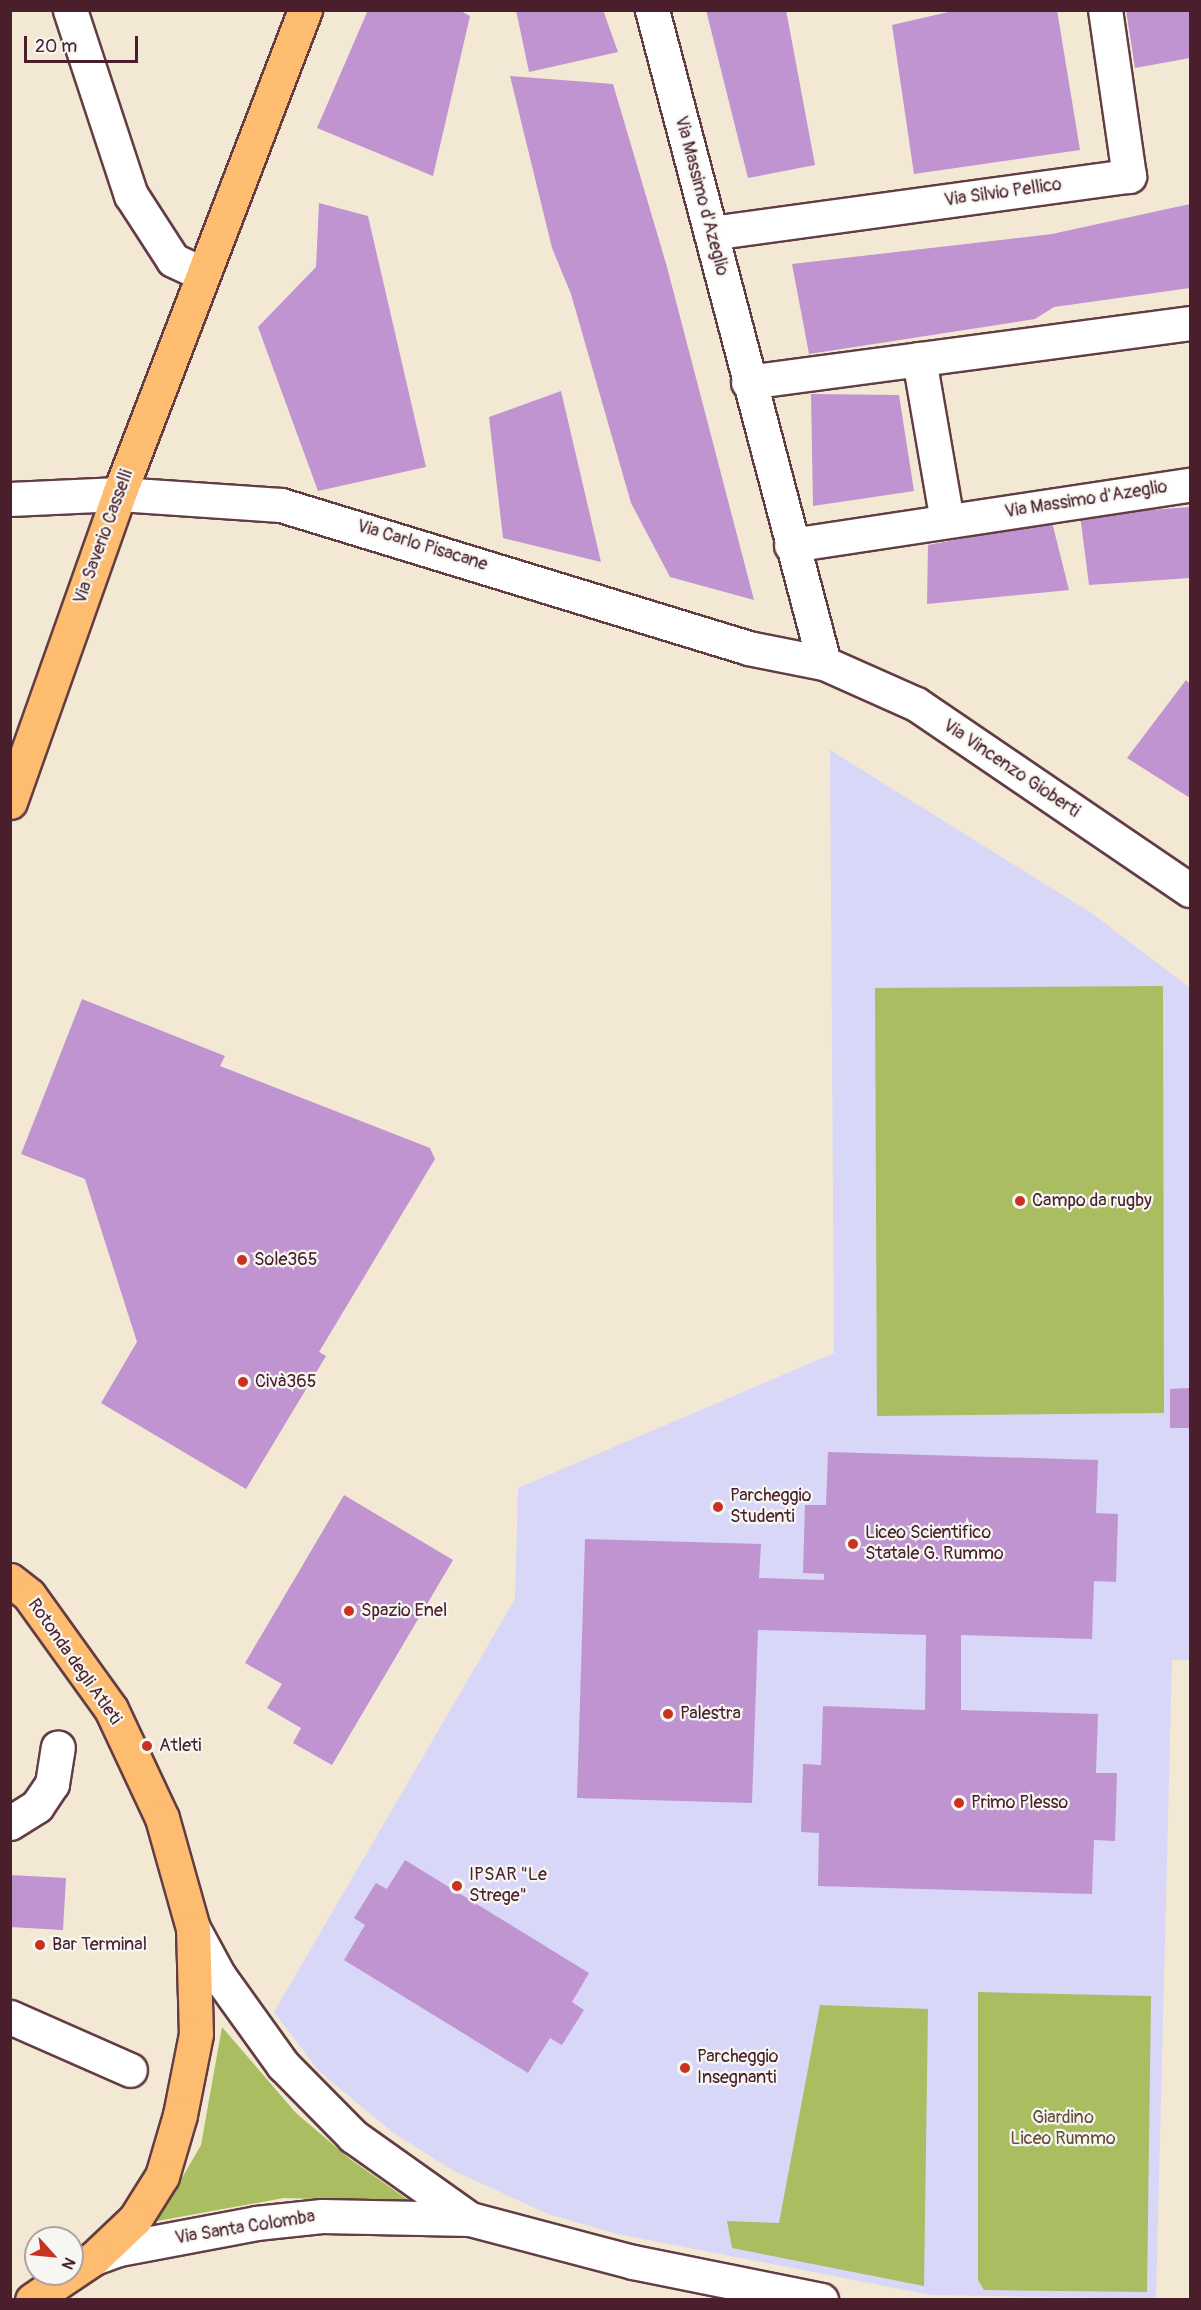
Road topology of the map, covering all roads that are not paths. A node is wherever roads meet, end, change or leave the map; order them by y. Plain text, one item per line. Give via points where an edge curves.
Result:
1 (70, 10) edge
2 (305, 10) edge
3 (652, 10) edge
4 (1105, 10) edge
5 (711, 233) junction
6 (204, 274) junction
7 (1191, 323) edge
8 (920, 359) junction
9 (748, 382) junction
10 (1191, 485) edge
11 (119, 494) junction
12 (10, 499) edge
13 (947, 521) junction
14 (791, 545) junction
15 (824, 663) junction
16 (10, 802) edge
17 (1191, 890) edge
18 (10, 1580) edge
19 (58, 1747) dead end
20 (10, 1822) edge
21 (193, 1928) junction
22 (10, 2017) edge
23 (130, 2070) dead end
24 (470, 2219) junction
25 (84, 2264) edge
26 (84, 2266) edge
27 (47, 2286) edge
28 (27, 2297) edge
29 (822, 2300) edge

1 - 6 street via 131,195 173,260
2 - 6 main road, Via Saverio Casselli
3 - 5 street, Via Massimo d'Azeglio
4 - 5 street, Via Silvio Pellico via 1129,176
5 - 9 street, Via Massimo d'Azeglio
6 - 11 main road, Via Saverio Casselli
7 - 8 street
8 - 9 street
8 - 13 street
9 - 14 street, Via Massimo d'Azeglio
10 - 13 street, Via Massimo d'Azeglio
11 - 12 street, Via Carlo Pisacane
11 - 15 street, Via Carlo Pisacane via 281,505 748,648
11 - 16 main road, Via Saverio Casselli
13 - 14 street, Via Massimo d'Azeglio
14 - 15 street, Via Massimo d'Azeglio
15 - 17 street, Via Vincenzo Gioberti via 916,704
18 - 21 main road, Rotonda degli Atleti via 29,1595 111,1709 162,1818
19 - 20 street via 52,1784 37,1806
21 - 24 street, Via Santa Colomba via 219,1976 283,2065 353,2136
21 - 25 main road, Rotonda degli Atleti via 196,2034 180,2115 162,2176 135,2219
22 - 23 street
24 - 26 street, Via Santa Colomba via 322,2216 267,2222 119,2249
24 - 29 street, Via Santa Colomba via 633,2262
27 - 28 main road, Rotonda degli Atleti

